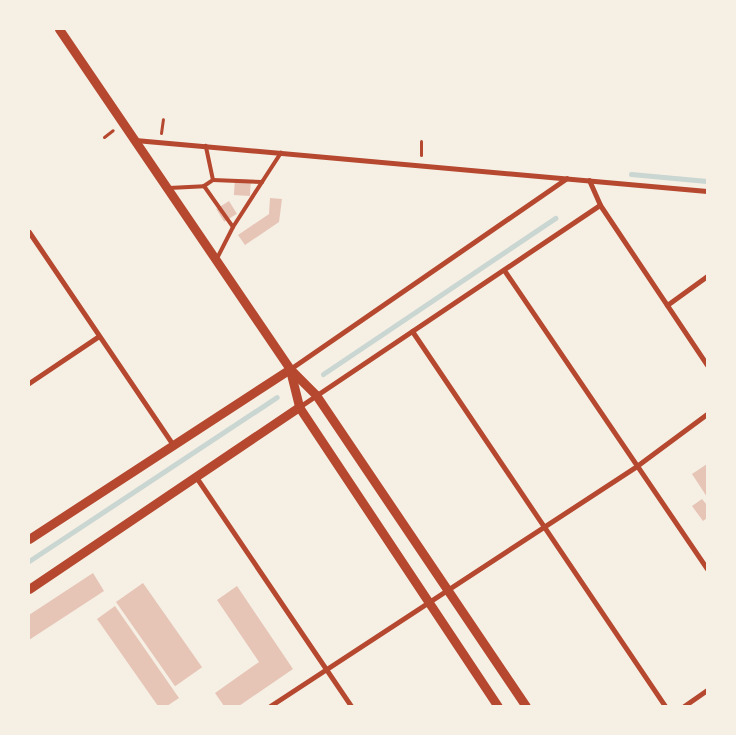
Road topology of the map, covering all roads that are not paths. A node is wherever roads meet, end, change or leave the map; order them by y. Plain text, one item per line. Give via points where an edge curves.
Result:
1 (59, 29) edge
2 (134, 140) junction
3 (206, 146) junction
4 (281, 153) junction
5 (568, 178) junction
6 (213, 180) junction
7 (589, 180) junction
8 (262, 182) junction
9 (204, 186) junction
10 (167, 188) junction
11 (707, 191) edge
12 (600, 205) junction
13 (232, 227) junction
14 (29, 232) edge
15 (215, 261) junction
16 (504, 270) junction
17 (707, 276) edge
18 (667, 305) junction
19 (412, 331) junction
20 (99, 336) junction
21 (707, 365) edge
22 (290, 369) junction
23 (29, 383) edge
24 (316, 395) junction
25 (299, 407) junction
26 (707, 414) edge
27 (173, 445) junction
28 (638, 465) junction
29 (196, 477) junction
30 (543, 527) junction
31 (29, 539) edge
32 (707, 557) edge
33 (702, 561) junction
34 (707, 569) edge
35 (448, 589) junction
36 (29, 590) edge
37 (429, 602) junction
38 (326, 669) junction
39 (707, 690) edge
40 (270, 706) edge
41 (351, 706) edge
42 (498, 706) edge
43 (526, 706) edge
44 (665, 706) edge
45 (684, 706) edge

1 - 2 street
2 - 3 street
2 - 10 street
3 - 4 street
3 - 6 lane
4 - 5 street
4 - 8 lane
5 - 7 street
5 - 22 street
6 - 8 lane
6 - 9 lane
7 - 11 street
7 - 12 street
8 - 13 lane
9 - 10 lane
9 - 13 lane
10 - 15 street
12 - 16 street
12 - 18 street
13 - 15 lane
14 - 20 street
15 - 22 street
16 - 19 street
16 - 28 street
17 - 18 street
18 - 21 street
19 - 24 street
19 - 30 street
20 - 23 street
20 - 27 street
22 - 24 street
22 - 25 street
22 - 27 street
24 - 25 street
24 - 35 street
25 - 29 street
25 - 37 street
26 - 28 street
27 - 31 street
28 - 30 street
28 - 33 street
29 - 36 street
29 - 38 street
30 - 35 street
30 - 44 street
32 - 33 street
33 - 34 street
35 - 37 street
35 - 43 street
37 - 38 street
37 - 42 street
38 - 40 street
38 - 41 street
39 - 45 street

